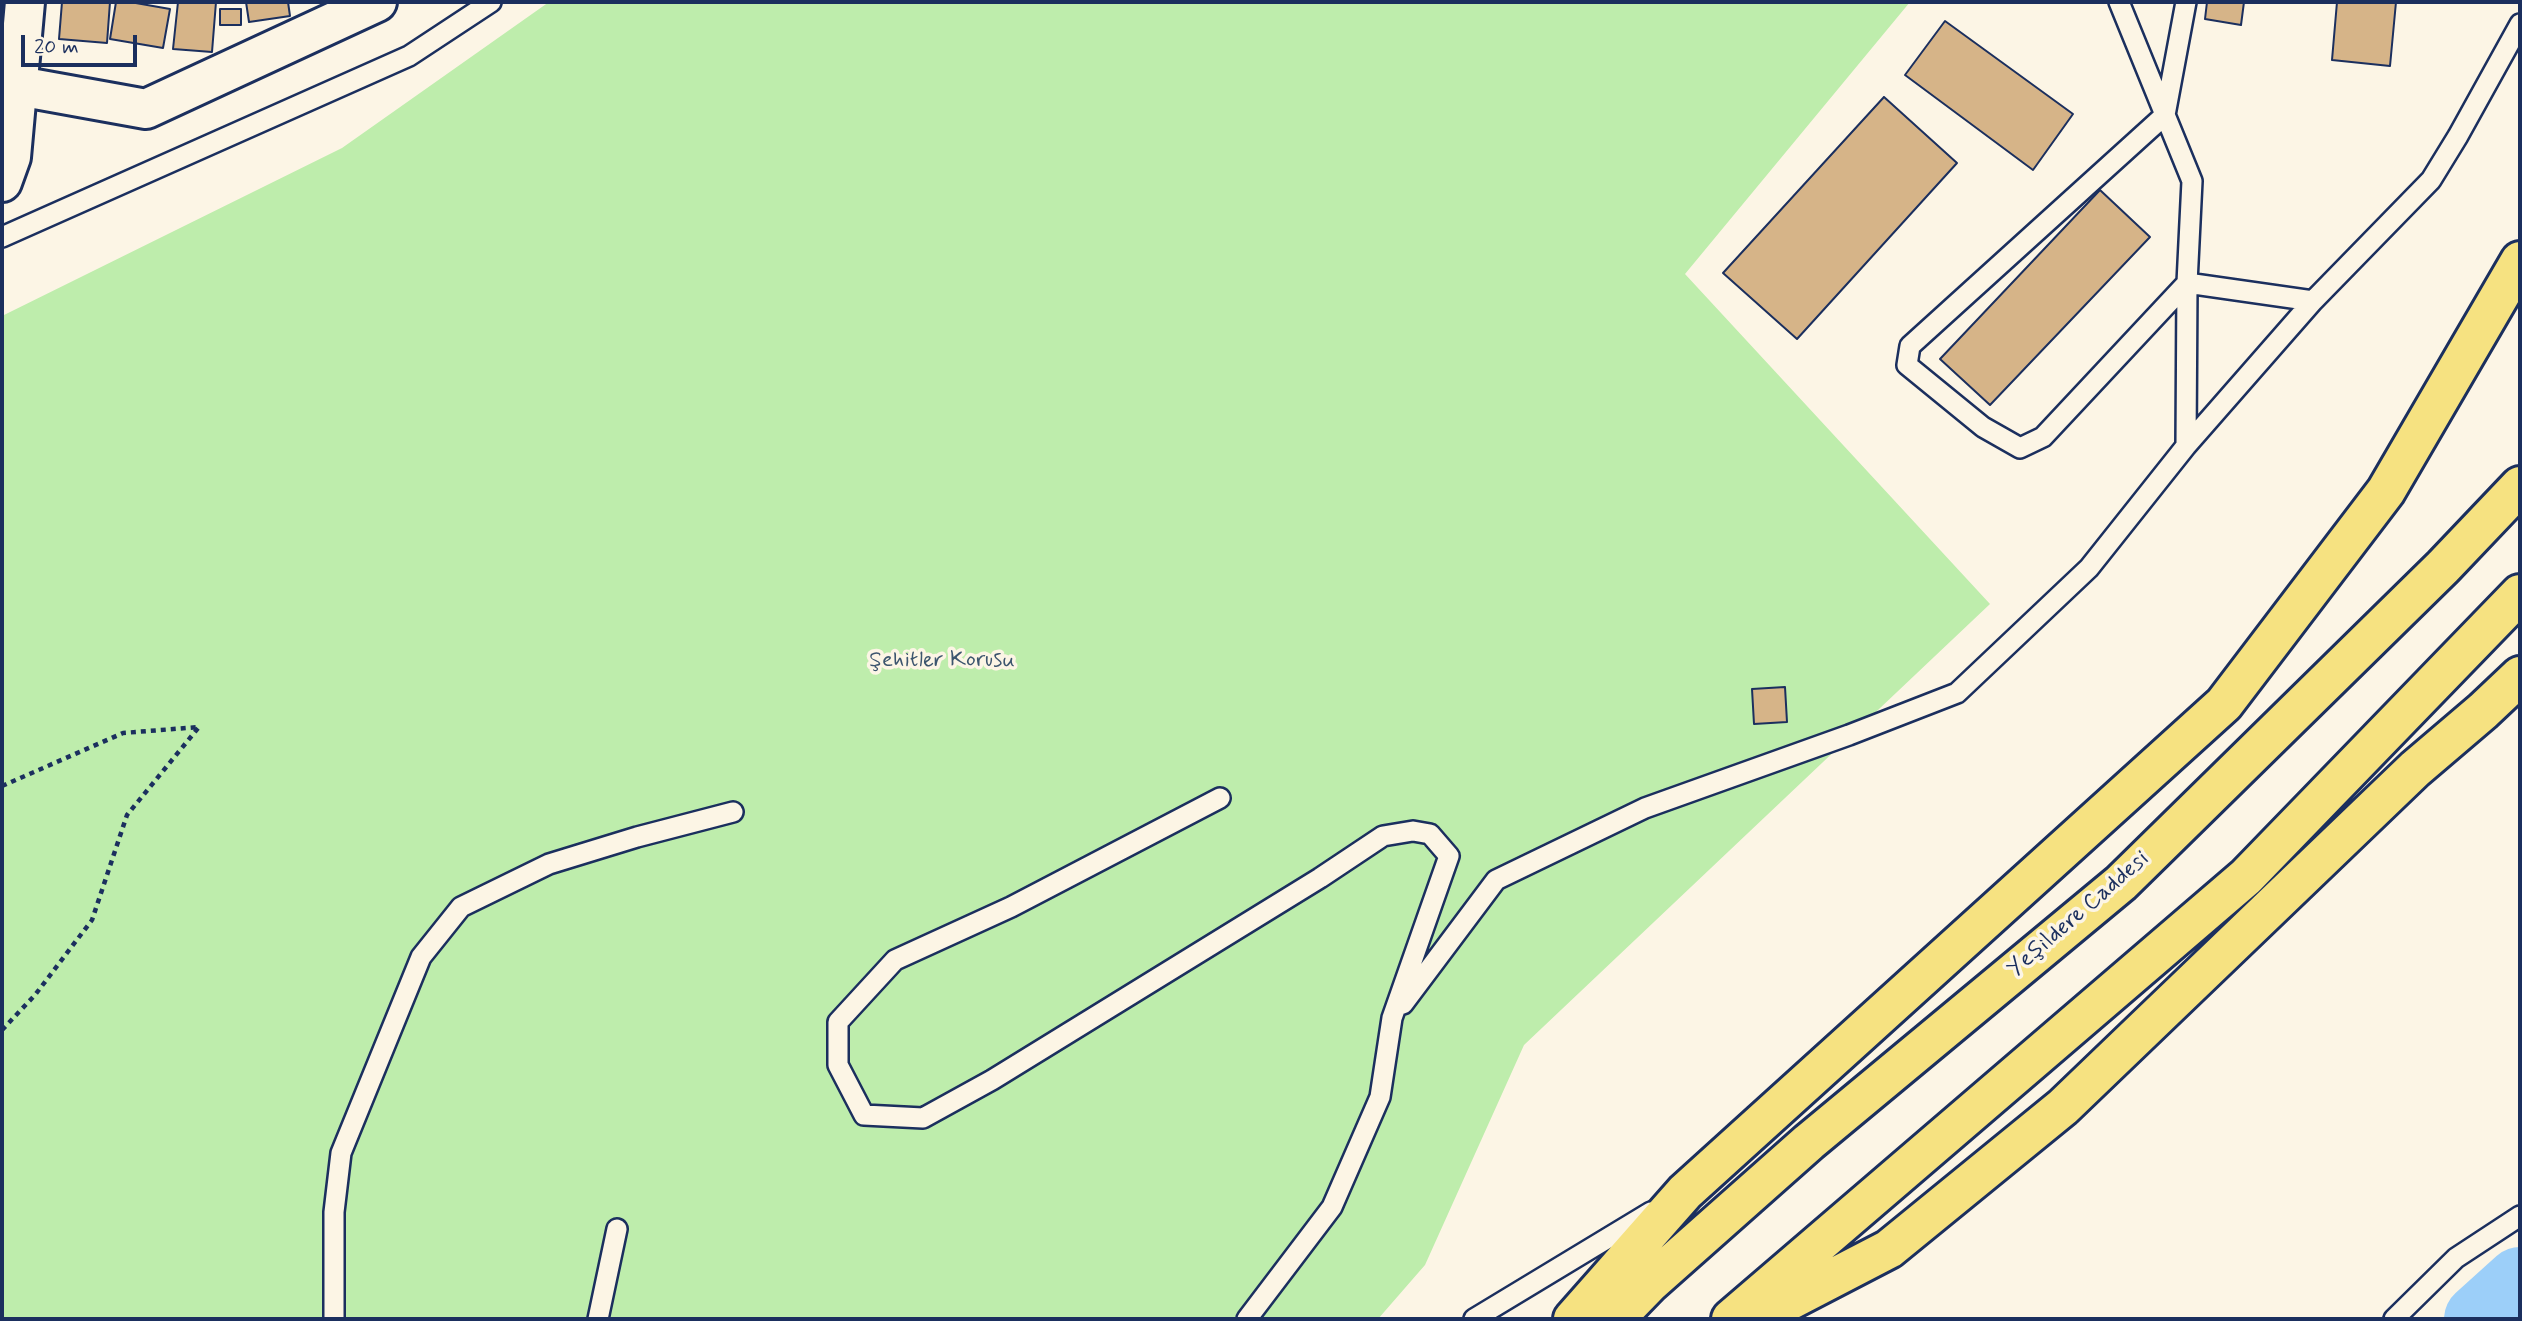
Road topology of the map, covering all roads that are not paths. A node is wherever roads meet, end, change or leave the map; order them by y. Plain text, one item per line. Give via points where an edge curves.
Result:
1 (24, 2) edge
2 (377, 2) edge
3 (491, 2) edge
4 (2119, 2) edge
5 (2186, 2) edge
6 (2520, 24) edge
7 (10, 84) edge
8 (2165, 115) junction
9 (5, 167) edge
10 (2, 237) edge
11 (2520, 261) edge
12 (2187, 282) junction
13 (2314, 301) junction
14 (2186, 446) junction
15 (2520, 486) edge
16 (2520, 594) edge
17 (2520, 676) edge
18 (1220, 798) dead end
19 (733, 812) dead end
20 (1392, 1018) junction
21 (1685, 1192) junction
22 (2520, 1216) edge
23 (617, 1229) dead end
24 (334, 1319) edge
25 (598, 1319) edge
26 (1247, 1319) edge
27 (1474, 1319) edge
28 (1573, 1319) edge
29 (1615, 1319) edge
30 (1731, 1319) edge
31 (1754, 1319) edge
32 (2394, 1319) edge

1 - 7 street
2 - 7 street via 146,109
3 - 10 lane via 409,56
4 - 8 lane
5 - 8 lane
6 - 13 lane via 2431,180
7 - 9 street
8 - 12 lane via 2192,181
8 - 12 lane via 1910,346 1907,365 1983,427 2020,448 2043,437
11 - 21 highway via 2385,492 2224,704
12 - 13 lane
12 - 14 lane
13 - 14 lane
14 - 20 lane via 2089,568 1957,693 1645,808 1496,880
15 - 29 highway, Yeşildere Caddesi via 2121,883 1810,1142
16 - 30 highway via 2246,877
17 - 31 highway via 2416,769 2063,1107 1889,1249
18 - 20 lane via 1011,907 895,960 838,1022 838,1065 864,1115 923,1118 992,1080 1383,836 1413,831 1430,834 1449,856
19 - 24 lane via 549,864 461,908 421,957 341,1153 334,1212
20 - 26 lane via 1380,1097 1332,1207
21 - 27 lane
21 - 28 highway
22 - 32 lane via 2456,1258
23 - 25 lane

